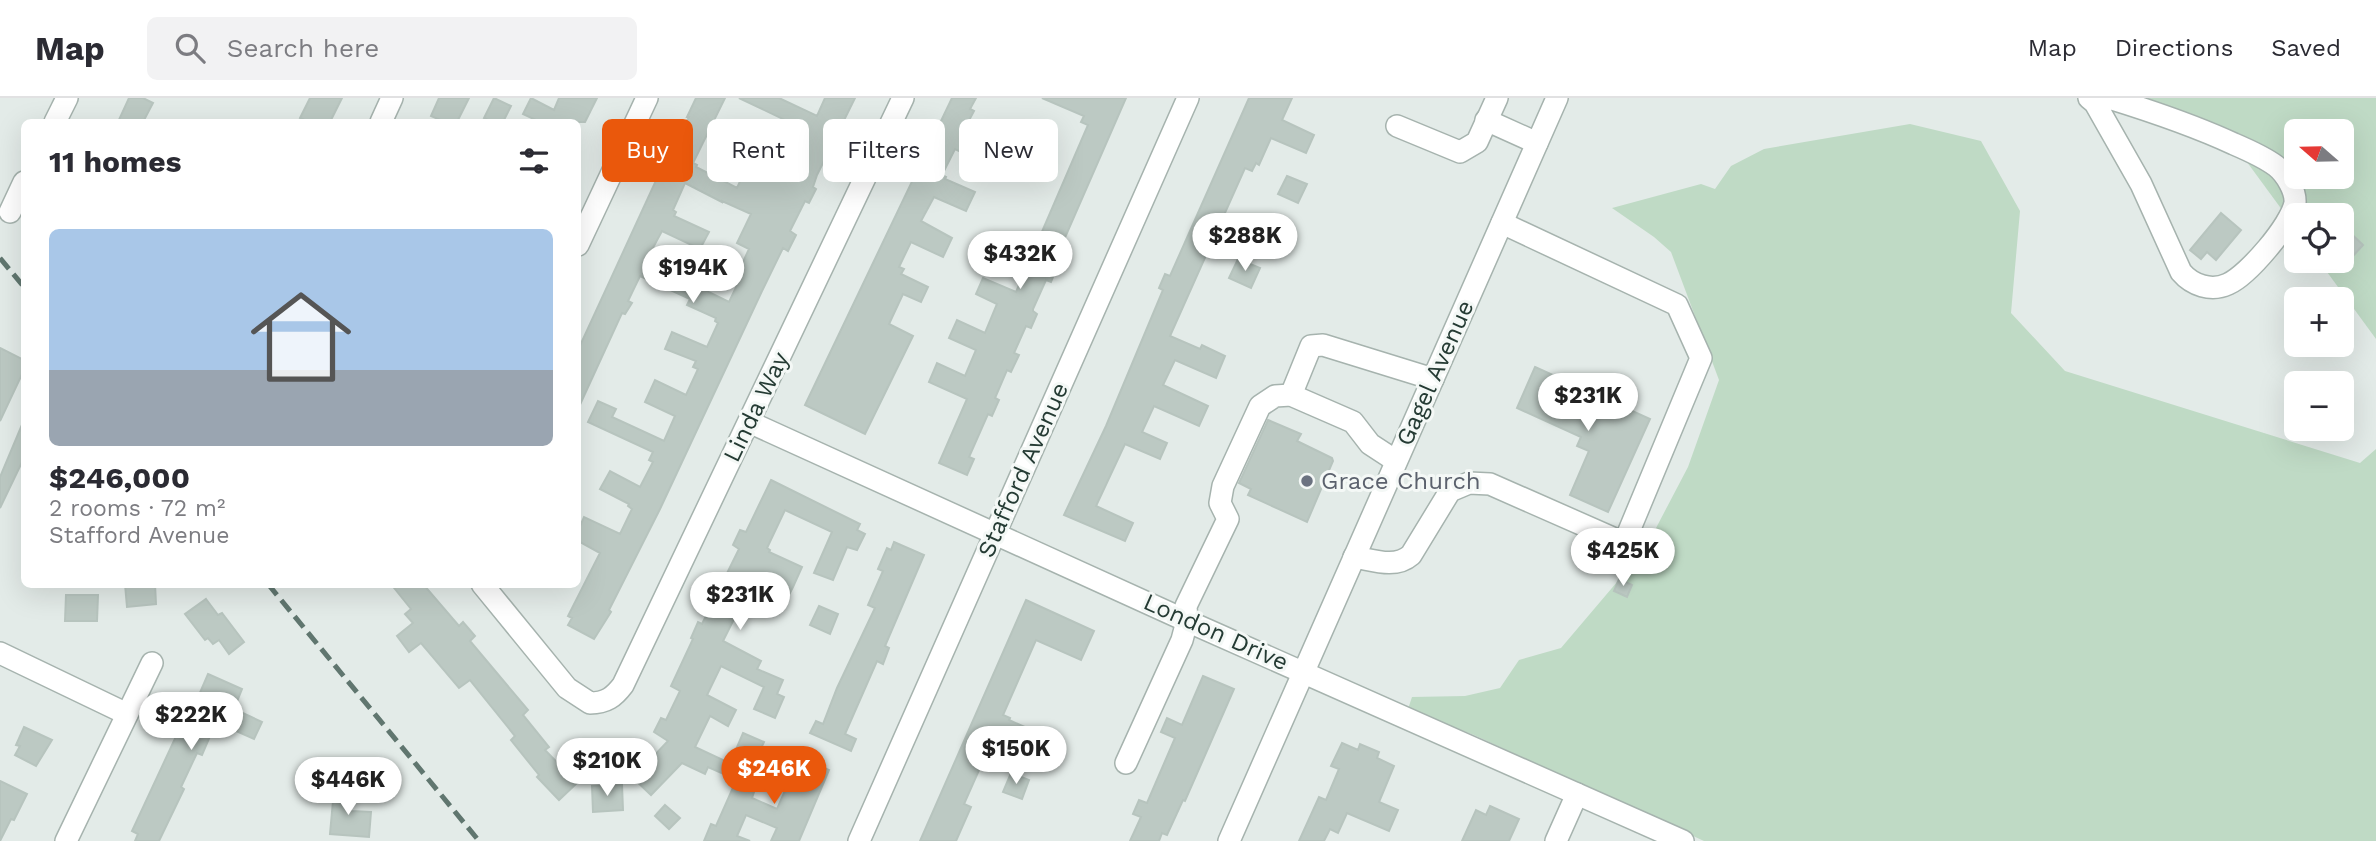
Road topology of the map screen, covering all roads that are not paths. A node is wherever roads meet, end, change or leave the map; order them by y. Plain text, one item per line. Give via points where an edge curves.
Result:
1 (67, 98) edge
2 (392, 98) edge
3 (647, 98) edge
4 (903, 98) edge
5 (1188, 98) edge
6 (1497, 98) edge
7 (1557, 98) edge
8 (2089, 98) edge
9 (2109, 98) edge
10 (56, 119) edge
11 (382, 119) edge
12 (1486, 120) junction
13 (1397, 126) dead end
14 (1537, 143) junction
15 (21, 188) edge
16 (10, 212) dead end
17 (1502, 223) junction
18 (581, 239) edge
19 (1433, 379) junction
20 (1291, 395) junction
21 (749, 422) junction
22 (1396, 461) junction
23 (995, 533) junction
24 (1354, 557) junction
25 (485, 588) edge
26 (1187, 621) junction
27 (0, 653) edge
28 (152, 663) dead end
29 (1303, 671) junction
30 (127, 714) junction
31 (1126, 763) dead end
32 (1577, 794) junction
33 (66, 841) edge
34 (859, 841) edge
35 (1229, 841) edge
36 (1556, 841) edge
37 (1683, 841) edge

1 - 10 street
2 - 11 street
3 - 18 street
4 - 21 street, Linda Way
5 - 23 street, Stafford Avenue
6 - 12 street
7 - 14 street, Gagel Avenue
8 - 9 street via 2141,184 2180,272 2201,286 2228,284 2276,239 2291,216 2295,200 2290,184 2277,167 2255,154
12 - 13 street via 1477,142 1460,152
12 - 14 street
14 - 17 street, Gagel Avenue
15 - 16 street
17 - 19 street, Gagel Avenue
17 - 24 street via 1678,305 1701,358 1624,543 1489,484 1469,483 1450,491 1403,562
19 - 20 street via 1323,345 1311,346
19 - 22 street, Gagel Avenue
20 - 22 street via 1353,422 1370,444
20 - 26 street via 1275,396 1260,406 1223,486 1220,503 1228,520 1186,606
21 - 23 street, London Drive
21 - 25 street, Linda Way via 623,685 610,700 584,701 567,688
22 - 24 street, Gagel Avenue
23 - 26 street, London Drive
23 - 34 street, Stafford Avenue
24 - 29 street, Gagel Avenue
26 - 29 street, London Drive
26 - 31 street
27 - 30 street
28 - 30 street
29 - 32 street, London Drive
29 - 35 street, Gagel Avenue
30 - 33 street
32 - 36 street
32 - 37 street, London Drive

